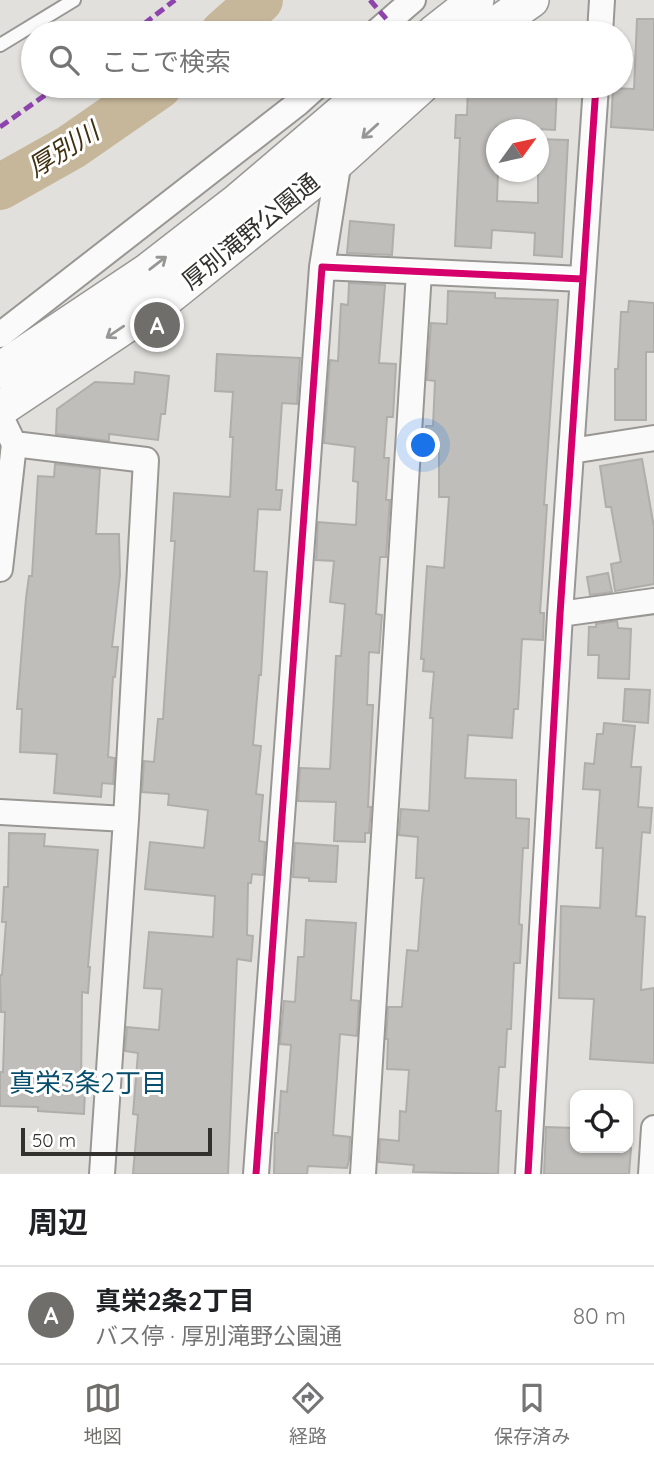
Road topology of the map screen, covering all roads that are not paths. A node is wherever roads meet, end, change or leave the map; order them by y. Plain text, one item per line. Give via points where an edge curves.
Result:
1 (74, 0) edge
2 (413, 0) edge
3 (476, 0) edge
4 (531, 0) edge
5 (602, 0) edge
6 (39, 21) edge
7 (389, 21) edge
8 (449, 21) edge
9 (501, 21) edge
10 (601, 21) edge
11 (21, 32) edge
12 (0, 45) edge
13 (304, 98) edge
14 (359, 98) edge
15 (408, 98) edge
16 (595, 98) edge
17 (339, 160) junction
18 (322, 267) junction
19 (419, 272) junction
20 (582, 279) junction
21 (0, 335) edge
22 (0, 370) edge
23 (0, 409) edge
24 (0, 415) edge
25 (654, 438) edge
26 (14, 444) junction
27 (572, 451) junction
28 (0, 569) edge
29 (654, 601) edge
30 (560, 614) junction
31 (0, 812) edge
32 (126, 819) junction
33 (654, 1128) edge
34 (102, 1174) edge
35 (256, 1174) edge
36 (363, 1174) edge
37 (528, 1174) edge
38 (651, 1174) edge

1 - 6 lane
2 - 7 street
3 - 8 main road
4 - 9 main road
5 - 10 street
11 - 12 lane
13 - 21 street
22 -> 14 main road, 厚別滝野公園通 via 148,271
15 -> 17 main road, 厚別滝野公園通
16 - 20 street
17 - 18 street
17 -> 23 main road, 厚別滝野公園通 via 168,297
18 - 19 street
18 - 35 street
19 - 20 street
19 - 36 street
20 - 27 street
24 - 26 street
25 - 27 street
26 - 28 street
26 - 32 street via 146,460
27 - 30 street
29 - 30 street
30 - 37 street
31 - 32 street
32 - 34 street
33 - 38 street

